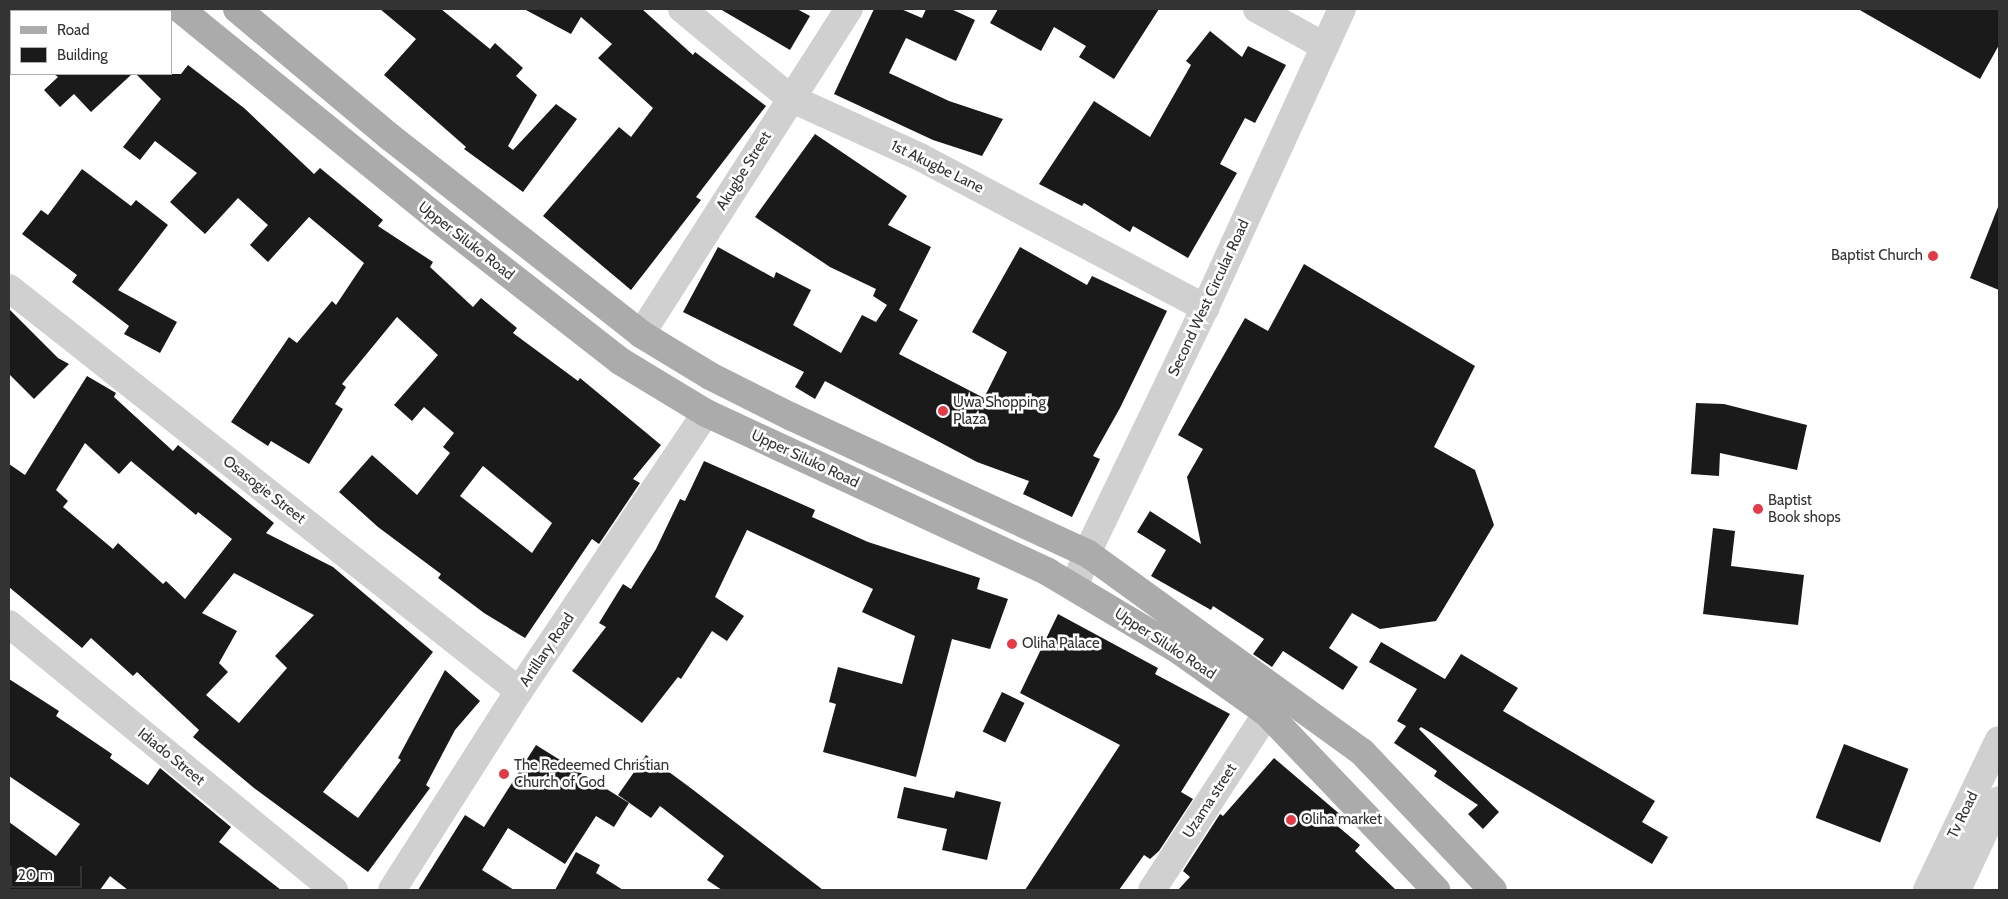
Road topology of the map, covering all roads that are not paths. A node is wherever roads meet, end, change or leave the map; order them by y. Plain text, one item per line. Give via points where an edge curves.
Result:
1 (180, 9) edge
2 (237, 9) edge
3 (682, 9) edge
4 (849, 9) edge
5 (1257, 9) edge
6 (1342, 9) edge
7 (1324, 46) junction
8 (790, 98) junction
9 (9, 288) edge
10 (1205, 308) junction
11 (641, 334) junction
12 (706, 413) junction
13 (1087, 553) junction
14 (1075, 586) junction
15 (9, 624) edge
16 (519, 691) junction
17 (1267, 712) junction
18 (1999, 740) edge
19 (1999, 800) edge
20 (334, 890) edge
21 (392, 890) edge
22 (1152, 890) edge
23 (1436, 890) edge
24 (1493, 890) edge
25 (1927, 890) edge
26 (1957, 890) edge

1 - 12 main road, Upper Siluko Road via 437,218 620,361
2 - 11 main road, Upper Siluko Road via 390,137
3 - 8 street, 1st Akugbe Lane
4 - 8 street, Akugbe Street
5 - 7 street
6 - 7 street, Second West Circular Road
7 - 10 street, Second West Circular Road
8 - 10 street, 1st Akugbe Lane via 920,157
8 - 11 street, Akugbe Street
9 - 16 street, Osasogie Street
10 - 13 street, Second West Circular Road
11 - 13 main road, Upper Siluko Road via 710,376 792,418
12 - 14 main road, Upper Siluko Road
12 - 16 street, Artillary Road
13 - 14 street, Second West Circular Road
13 - 24 main road, Upper Siluko Road via 1362,752
14 - 17 main road, Upper Siluko Road via 1180,651
15 - 20 street, Idiado Street
16 - 21 street, Artillary Road
17 - 22 street, Uzama street
17 - 23 main road, Upper Siluko Road
18 - 25 street, Tv Road
19 - 26 street, Tv Road

